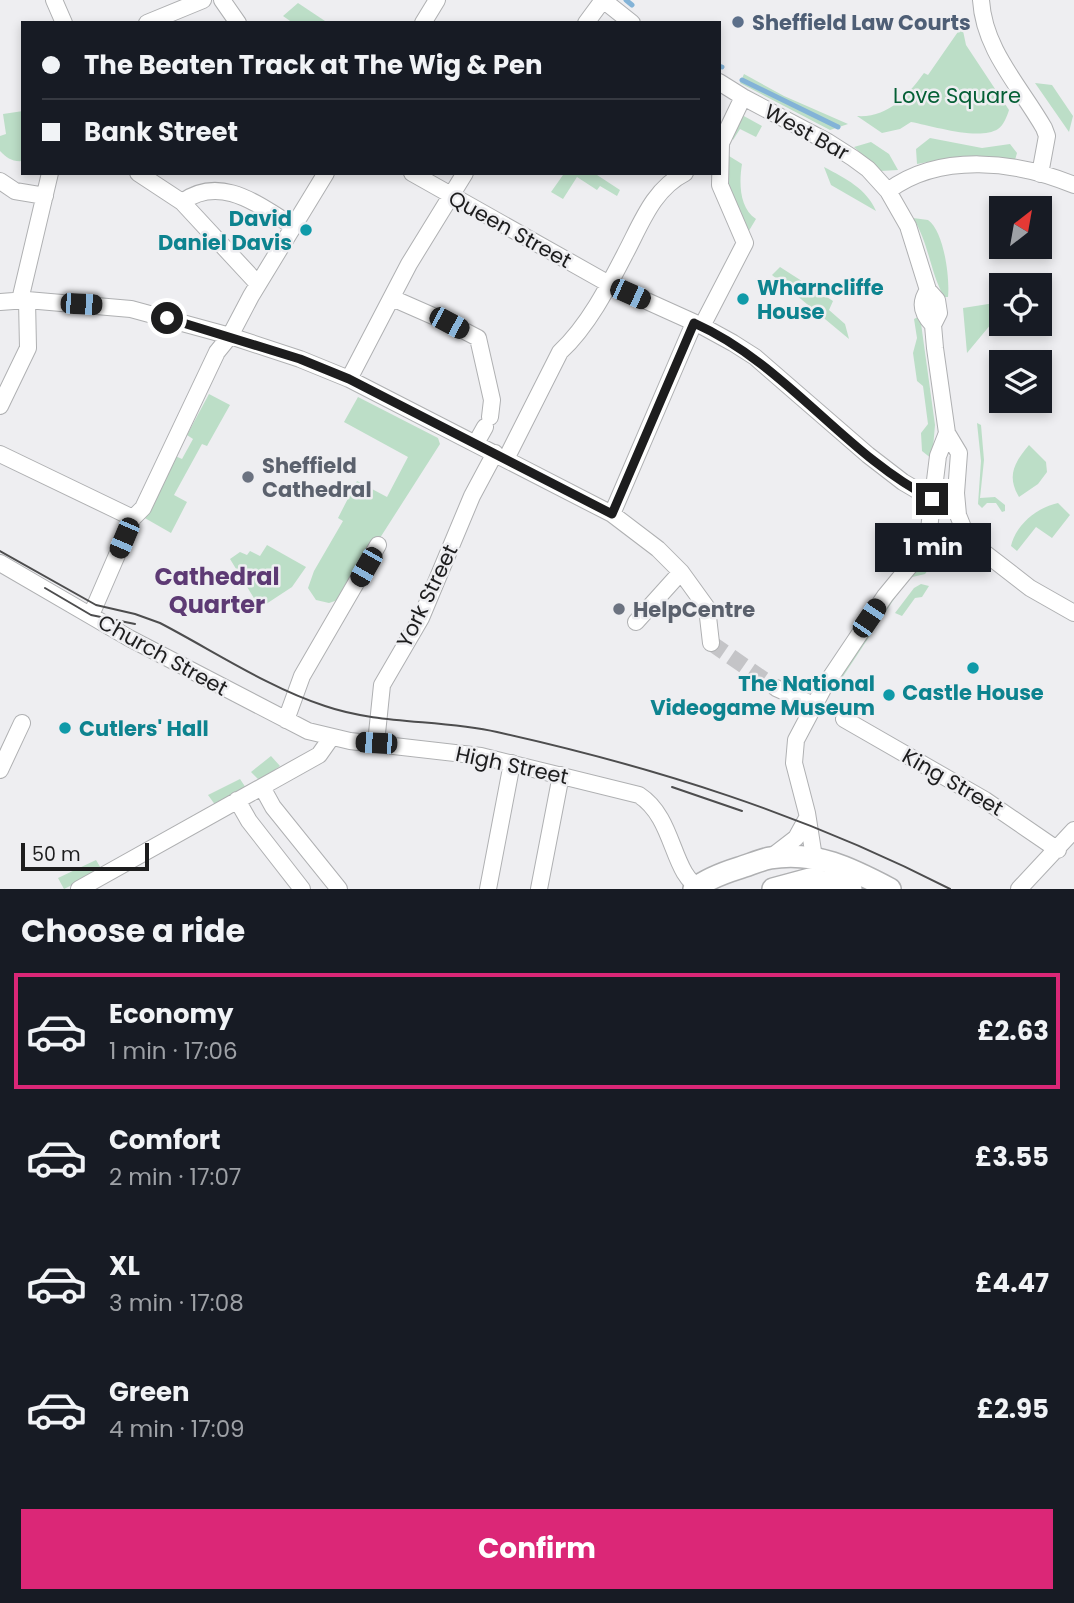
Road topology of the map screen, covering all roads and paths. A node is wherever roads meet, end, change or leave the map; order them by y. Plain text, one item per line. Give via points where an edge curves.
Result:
1 (54, 0) edge
2 (203, 0) edge
3 (222, 0) edge
4 (603, 0) edge
5 (981, 0) edge
6 (63, 21) edge
7 (152, 21) edge
8 (237, 21) edge
9 (587, 21) edge
10 (629, 21) edge
11 (721, 83) edge
12 (743, 97) junction
13 (721, 141) edge
14 (1040, 174) junction
15 (50, 175) edge
16 (141, 175) edge
17 (325, 175) edge
18 (415, 175) edge
19 (464, 175) edge
20 (682, 175) edge
21 (721, 175) edge
22 (0, 181) edge
23 (1074, 185) edge
24 (888, 191) junction
25 (45, 196) junction
26 (449, 196) junction
27 (181, 202) junction
28 (293, 226) junction
29 (257, 284) junction
30 (609, 284) junction
31 (392, 298) junction
32 (23, 300) junction
33 (0, 302) edge
34 (698, 324) junction
35 (230, 336) junction
36 (349, 379) junction
37 (0, 406) edge
38 (947, 433) junction
39 (476, 443) junction
40 (0, 454) edge
41 (501, 456) junction
42 (958, 475) junction
43 (932, 499) junction
44 (612, 514) junction
45 (133, 518) junction
46 (968, 540) junction
47 (378, 545) dead end
48 (928, 545) junction
49 (0, 562) edge
50 (678, 567) junction
51 (1071, 606) edge
52 (91, 615) junction
53 (636, 622) dead end
54 (711, 643) dead end
55 (776, 688) tunnel mouth
56 (816, 706) junction
57 (844, 719) dead end
58 (286, 720) junction
59 (22, 723) dead end
60 (331, 738) junction
61 (376, 743) junction
62 (512, 763) junction
63 (0, 770) edge
64 (561, 775) junction
65 (262, 787) junction
66 (237, 800) junction
67 (807, 818) junction
68 (1074, 830) edge
69 (1058, 850) junction
70 (770, 858) junction
71 (816, 858) junction
72 (698, 888) edge
73 (79, 889) edge
74 (302, 889) edge
75 (339, 889) edge
76 (488, 889) edge
77 (539, 889) edge
78 (774, 889) edge
79 (851, 889) edge
80 (890, 889) edge
81 (1020, 889) edge

1 - 6 street
2 - 7 street
3 - 8 street
4 - 9 street
4 - 10 street
5 - 14 street via 984,24 998,60 1047,136
11 - 12 street, West Bar
12 - 13 street
12 - 24 street, West Bar via 840,149
14 - 23 street
14 - 24 street via 981,164 951,166 913,176
15 - 25 street
16 - 27 street
17 - 28 street
18 - 26 street, Queen Street
19 - 26 street
20 - 30 street, York Street via 656,197
21 - 34 street via 721,192 745,243
22 - 25 street via 15,191
24 - 38 street, West Bar via 913,236 928,290 937,300 939,313 933,325
25 - 32 street
26 - 30 street, Queen Street
26 - 31 street
27 - 28 street via 212,189 227,192
27 - 29 street
28 - 29 street
29 - 35 street
30 - 34 street, Queen Street
30 - 41 street, York Street via 560,352
31 - 36 street
31 - 39 street via 478,338 492,400
32 - 33 street
32 - 35 street via 119,306
32 - 37 street via 27,348
34 - 43 street, Queen Street via 755,357 868,455
34 - 44 street
35 - 36 street
35 - 45 street via 217,352 143,508
36 - 39 street
38 - 42 street via 959,453
38 - 43 street via 938,456
39 - 41 street
40 - 45 street
41 - 44 street
41 - 61 street, York Street via 472,496 421,618 382,685
42 - 43 street
42 - 46 street via 958,515
43 - 48 street
44 - 50 street
45 - 52 street
46 - 48 street via 955,537
46 - 51 street via 1020,581
47 - 58 street via 302,676
48 - 56 street via 885,596
49 - 52 street, Church Street
50 - 53 street
50 - 54 street via 707,608
52 - 58 street, Church Street
55 - 56 street
56 - 67 street via 794,750
57 - 69 street, King Street via 985,800
58 - 60 street, Church Street
59 - 63 street
60 - 61 street, High Street
60 - 65 street via 319,755
61 - 62 street, High Street
62 - 64 street, High Street
62 - 76 street
64 - 72 street, High Street via 639,795 656,809 683,873
64 - 77 street
65 - 66 street
65 - 75 street
66 - 73 street
66 - 74 street via 248,821
67 - 70 street via 796,838
67 - 71 street
68 - 69 street
69 - 81 street
70 - 71 street
70 - 72 street
71 - 79 street
71 - 80 street via 838,863
78 - 79 street via 810,879

